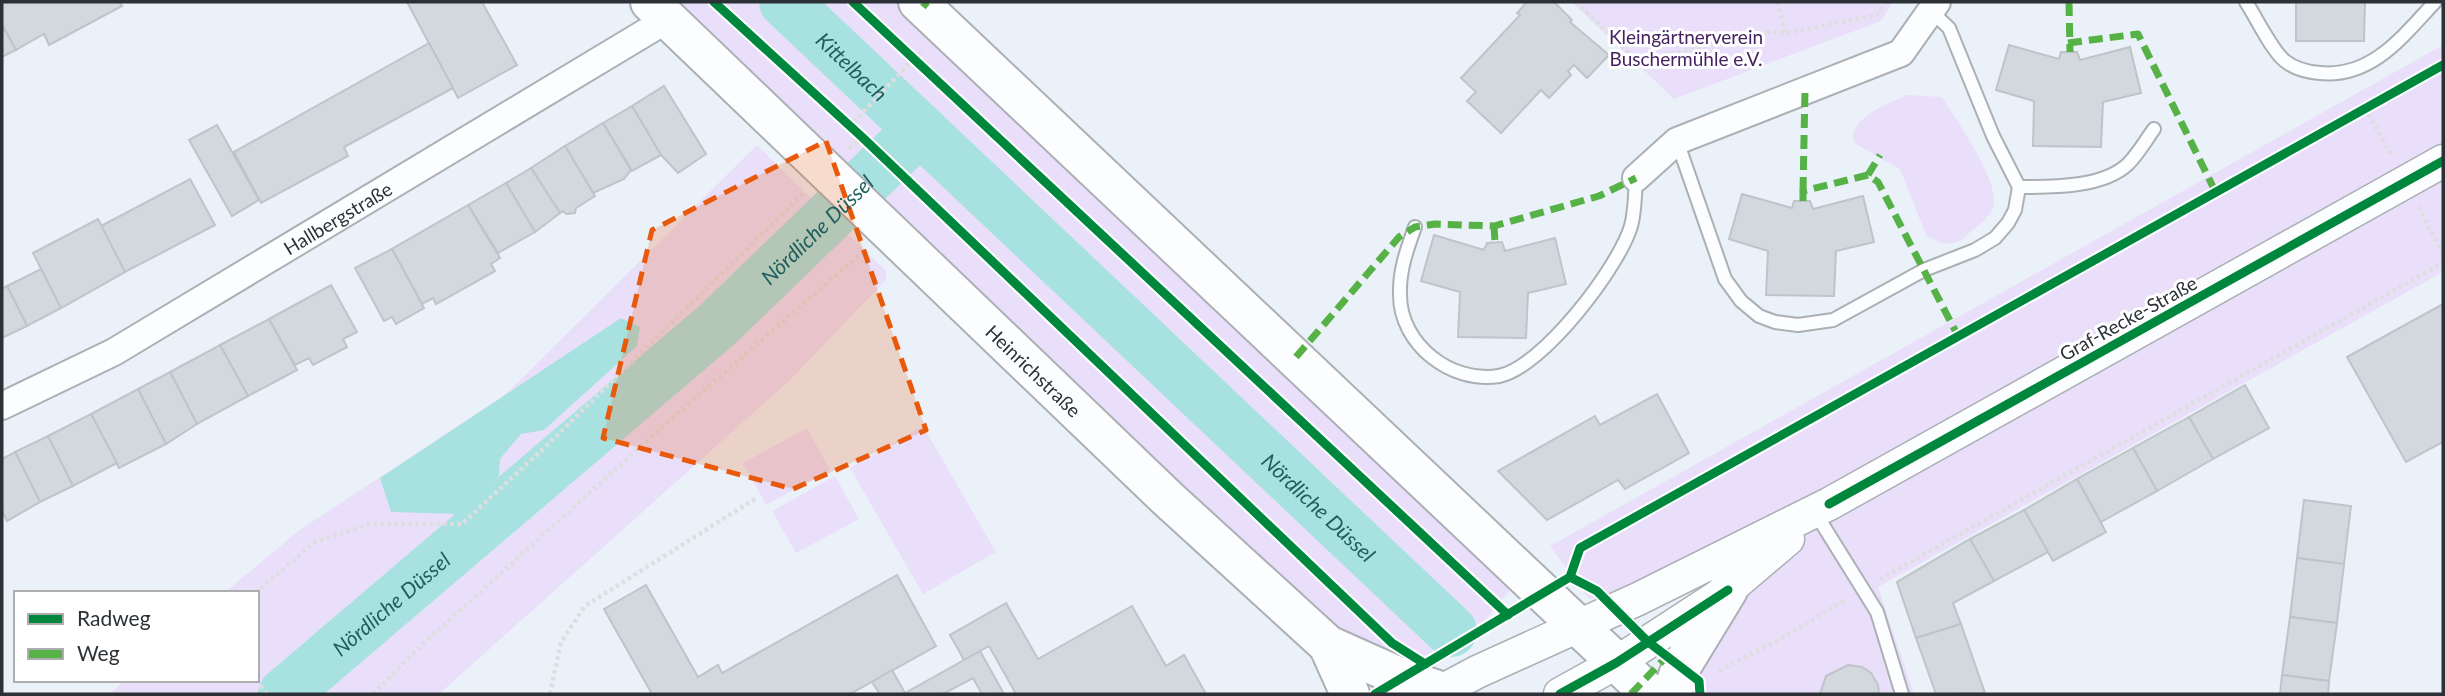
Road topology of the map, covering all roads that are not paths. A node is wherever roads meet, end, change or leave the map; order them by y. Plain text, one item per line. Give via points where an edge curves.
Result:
1 (918, 2) edge
2 (2246, 2) edge
3 (2435, 2) edge
4 (1934, 6) edge
5 (659, 10) edge
6 (2154, 129) dead end
7 (1677, 141) junction
8 (2443, 161) edge
9 (1636, 178) joint
10 (2019, 187) junction
11 (1415, 227) dead end
12 (2, 406) edge
13 (1823, 509) junction
14 (1728, 590) junction
15 (1578, 627) junction
16 (1328, 645) junction
17 (1616, 663) junction
18 (1442, 693) edge
19 (1350, 694) edge
20 (1560, 694) edge
21 (1650, 694) edge
22 (1672, 694) edge
23 (1902, 694) edge

1 - 15 main road
2 - 3 lane via 2284,61 2306,72 2325,74 2355,71 2387,52
4 - 7 street via 1894,57
4 - 10 lane via 1949,28
5 - 12 street, Hallbergstraße via 114,352
5 - 16 main road, Heinrichstraße via 1167,498
6 - 10 lane via 2127,165 2096,180 2064,187
7 - 9 street
7 - 10 lane via 1725,279 1741,301 1775,322 1798,325 1833,320 1924,270 1975,250 2008,223
8 - 13 street, Graf-Recke-Straße
9 - 11 lane via 1632,226 1578,312 1546,349 1516,370 1498,376 1459,372 1433,361 1405,322 1399,297 1401,271
13 - 14 street, Graf-Recke-Straße
13 - 15 street, Graf-Recke-Straße
13 - 23 lane via 1877,612
14 - 17 street, Graf-Recke-Straße
14 - 22 main road via 1681,667
15 - 17 main road
15 - 18 street, Graf-Recke-Straße via 1477,672
16 - 18 main road, Heinrichstraße
16 - 19 main road
17 - 20 street, Graf-Recke-Straße
17 - 21 main road

